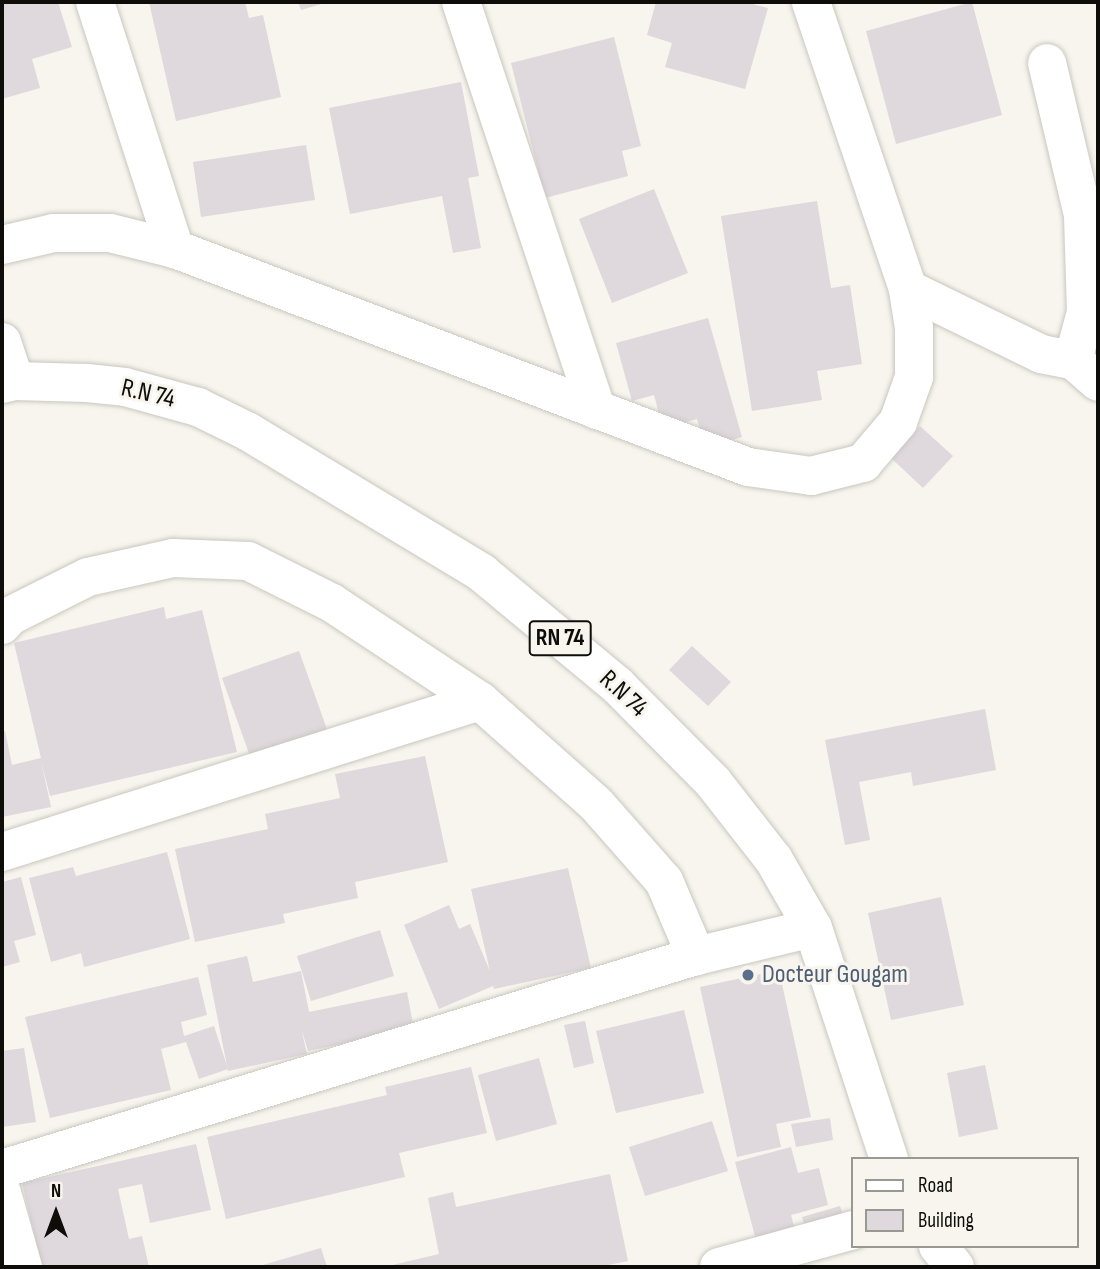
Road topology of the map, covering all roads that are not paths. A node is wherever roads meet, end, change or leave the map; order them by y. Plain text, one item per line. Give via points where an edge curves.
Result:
1 (95, 2) edge
2 (461, 2) edge
3 (811, 2) edge
4 (1047, 63) dead end
5 (2, 245) edge
6 (174, 249) junction
7 (908, 289) junction
8 (2, 342) edge
9 (1086, 371) edge
10 (8, 382) edge
11 (597, 410) junction
12 (2, 625) edge
13 (480, 701) junction
14 (2, 852) edge
15 (813, 928) junction
16 (696, 956) junction
17 (888, 1157) edge
18 (2, 1169) edge
19 (2, 1193) edge
20 (852, 1230) edge
21 (940, 1248) edge
22 (23, 1267) edge
23 (719, 1267) edge
24 (955, 1267) edge

1 - 6 street
2 - 11 street
3 - 7 street
4 - 9 street via 1083,215
5 - 6 street via 54,233 110,233
6 - 11 street
7 - 9 street
7 - 11 street via 914,377 898,422 863,463 811,475 748,467
8 - 10 street
10 - 15 street, R.N 74 / RN 74 via 125,387 198,407 326,475 482,573 617,685 713,782 774,860
12 - 13 street via 10,616 89,578 173,558 248,561 332,603
13 - 14 street
13 - 16 street via 596,804 664,881
15 - 16 street
15 - 17 street, R.N 74 / RN 74
16 - 18 street
19 - 22 street
20 - 23 street
21 - 24 street

